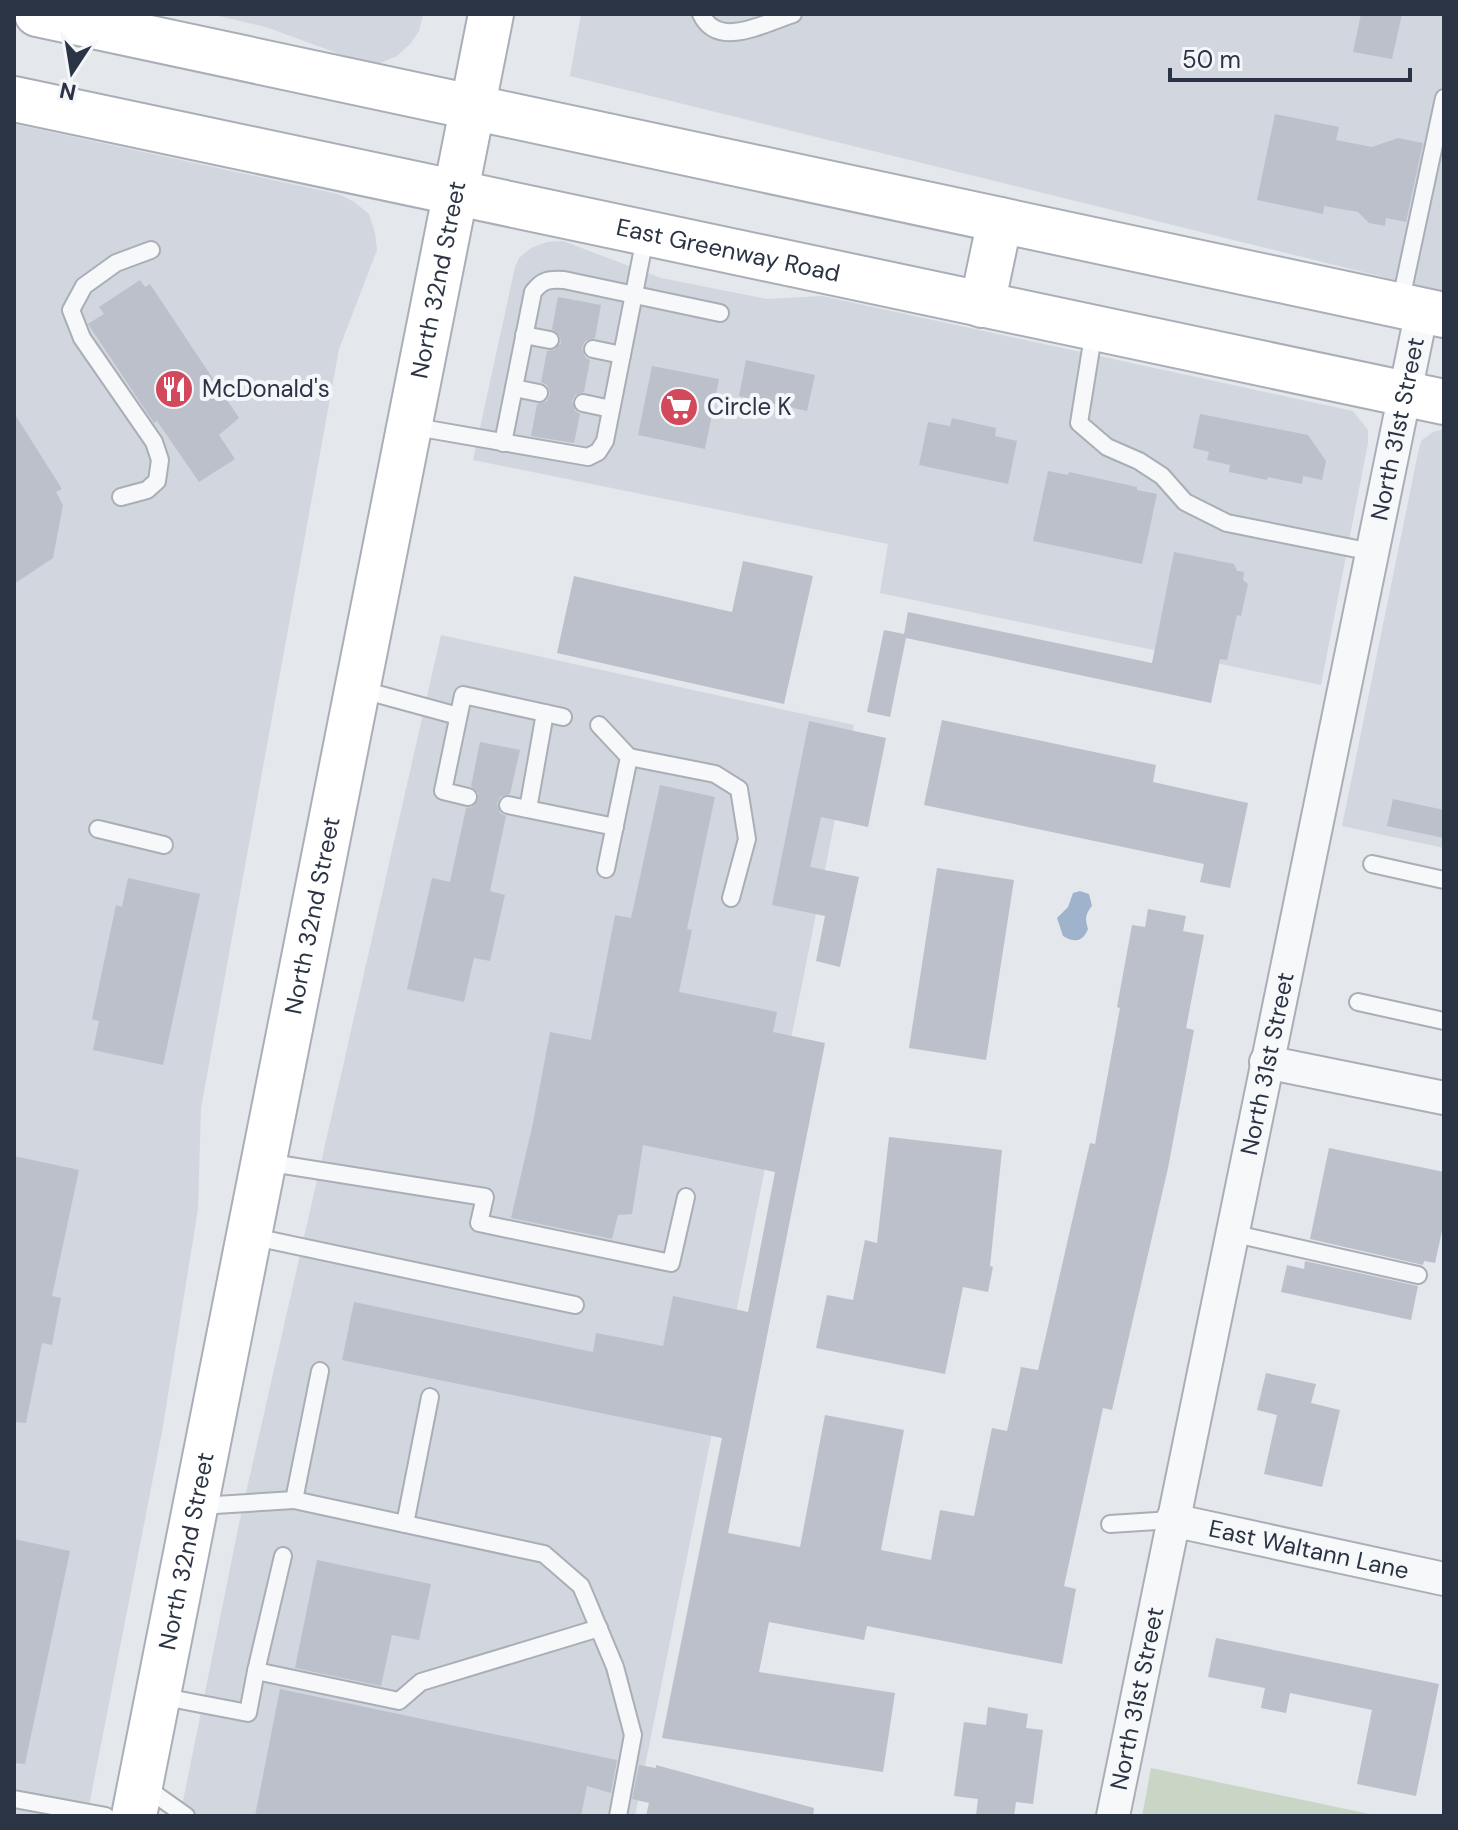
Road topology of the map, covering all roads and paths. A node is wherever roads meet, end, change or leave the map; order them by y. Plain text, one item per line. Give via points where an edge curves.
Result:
1 (37, 14) edge
2 (491, 14) edge
3 (701, 14) edge
4 (793, 14) edge
5 (141, 25) edge
6 (1444, 98) edge
7 (14, 99) edge
8 (472, 108) junction
9 (455, 193) junction
10 (1000, 220) junction
11 (646, 233) junction
12 (151, 250) dead end
13 (634, 295) junction
14 (982, 305) junction
15 (1422, 310) edge
16 (720, 313) dead end
17 (1094, 328) junction
18 (524, 335) junction
19 (550, 340) dead end
20 (593, 349) dead end
21 (622, 355) junction
22 (514, 388) junction
23 (539, 393) dead end
24 (1424, 398) edge
25 (583, 403) dead end
26 (611, 409) junction
27 (409, 426) junction
28 (503, 443) junction
29 (121, 497) dead end
30 (1372, 552) junction
31 (357, 689) junction
32 (545, 713) junction
33 (458, 716) junction
34 (563, 717) dead end
35 (599, 725) dead end
36 (629, 757) junction
37 (468, 797) dead end
38 (508, 805) dead end
39 (528, 809) junction
40 (615, 827) junction
41 (98, 829) dead end
42 (164, 845) dead end
43 (1372, 864) dead end
44 (606, 869) dead end
45 (1444, 880) edge
46 (731, 898) dead end
47 (1358, 1002) dead end
48 (1444, 1021) edge
49 (1266, 1062) junction
50 (1444, 1098) edge
51 (263, 1162) junction
52 (686, 1197) dead end
53 (1231, 1233) junction
54 (249, 1236) junction
55 (1418, 1275) dead end
56 (575, 1305) dead end
57 (320, 1371) dead end
58 (430, 1397) dead end
59 (294, 1500) junction
60 (195, 1506) junction
61 (1172, 1520) junction
62 (405, 1524) junction
63 (1110, 1524) dead end
64 (283, 1556) dead end
65 (1444, 1579) edge
66 (599, 1628) junction
67 (256, 1671) junction
68 (157, 1696) junction
69 (14, 1799) edge
70 (137, 1800) edge
71 (106, 1816) edge
72 (186, 1816) edge
73 (618, 1816) edge
74 (1113, 1816) edge

1 - 5 main road
2 - 8 main road, North 32nd Street
3 - 4 lane via 716,32 735,33
5 - 8 main road
6 - 15 lane
7 - 9 main road, East Greenway Road
8 - 9 main road, North 32nd Street
8 - 10 main road
9 - 11 main road, East Greenway Road
9 - 27 main road, North 32nd Street
10 - 14 main road
10 - 15 main road
11 - 13 lane
11 - 14 main road, East Greenway Road
12 - 29 lane via 116,263 84,286 71,310 82,338 154,442 160,460 157,481 147,490
13 - 16 lane
13 - 18 lane via 564,280 541,282 533,292
13 - 21 lane
14 - 17 main road, East Greenway Road
15 - 24 street, North 31st Street
17 - 24 main road, East Greenway Road
17 - 30 lane via 1079,423 1107,447 1139,461 1162,476 1185,502 1227,523
18 - 19 lane
18 - 22 lane
20 - 21 lane
21 - 26 lane
22 - 23 lane
22 - 28 lane
24 - 30 street, North 31st Street
25 - 26 lane
26 - 28 lane via 605,441 588,457
27 - 28 lane
27 - 31 main road, North 32nd Street
30 - 49 street, North 31st Street
31 - 33 lane
31 - 51 main road, North 32nd Street
32 - 33 lane via 463,695
32 - 34 lane
32 - 39 lane
33 - 37 lane via 443,791
35 - 36 lane
36 - 40 lane
36 - 46 lane via 715,774 739,789 747,839
38 - 39 lane
39 - 40 lane
40 - 44 lane
41 - 42 lane
43 - 45 lane
47 - 48 lane
49 - 50 street
49 - 53 street, North 31st Street
51 - 52 lane via 485,1197 479,1223 671,1263
51 - 54 main road, North 32nd Street
53 - 55 lane
53 - 61 street, North 31st Street
54 - 56 lane
54 - 60 main road, North 32nd Street
57 - 59 lane
58 - 62 lane
59 - 60 lane
59 - 62 lane
60 - 68 main road, North 32nd Street
61 - 63 lane
61 - 65 street, East Waltann Lane
61 - 74 street, North 31st Street
62 - 66 lane via 544,1554 581,1586
64 - 67 lane
66 - 67 lane via 421,1682 399,1701
66 - 73 lane via 633,1735
67 - 68 lane via 248,1713
68 - 70 main road, North 32nd Street
69 - 71 lane
70 - 72 lane

